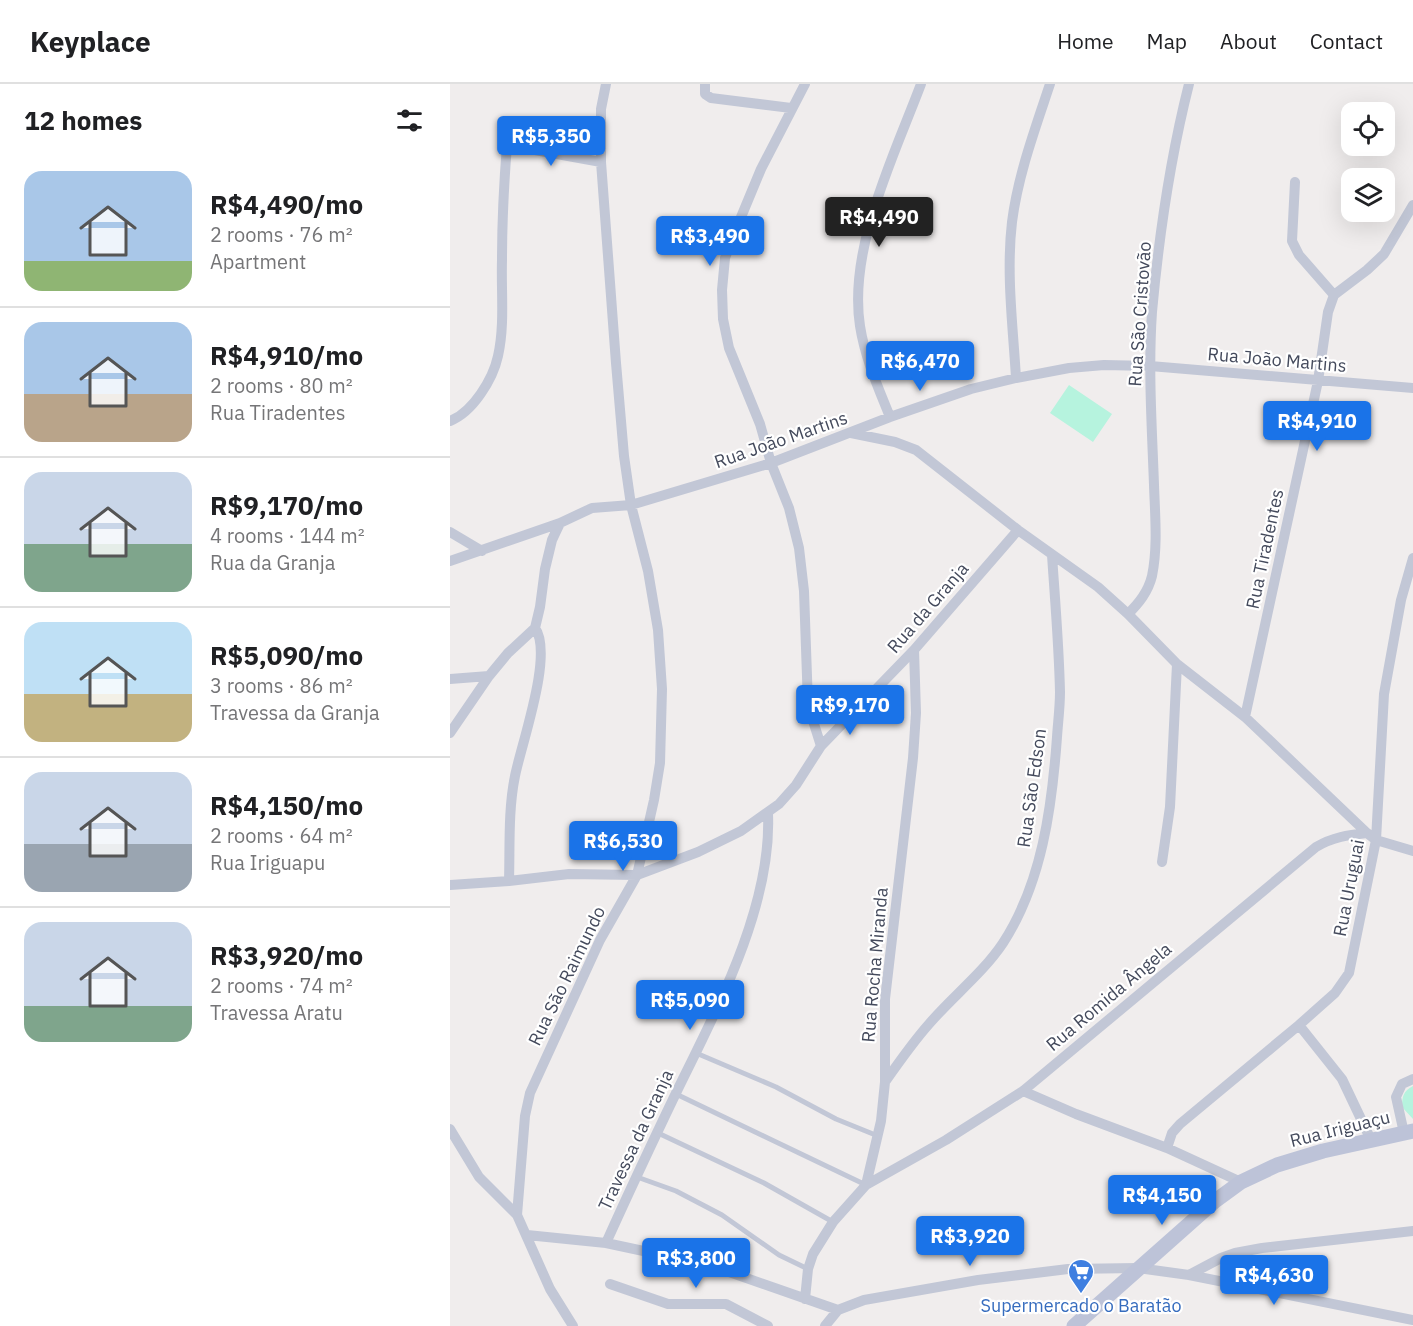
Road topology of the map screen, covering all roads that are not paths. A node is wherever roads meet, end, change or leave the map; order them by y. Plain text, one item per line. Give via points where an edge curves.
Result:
1 (606, 84) edge
2 (705, 84) edge
3 (805, 84) edge
4 (921, 84) edge
5 (1050, 84) edge
6 (1189, 84) edge
7 (791, 108) junction
8 (601, 162) junction
9 (1295, 182) dead end
10 (1413, 205) edge
11 (1334, 295) junction
12 (1150, 366) junction
13 (1016, 378) junction
14 (1318, 381) junction
15 (1413, 388) edge
16 (890, 417) junction
17 (450, 421) edge
18 (851, 433) junction
19 (771, 463) junction
20 (631, 505) junction
21 (560, 523) junction
22 (1017, 531) junction
23 (450, 532) edge
24 (482, 550) junction
25 (1052, 555) junction
26 (1413, 558) edge
27 (450, 561) edge
28 (1128, 614) junction
29 (535, 628) junction
30 (914, 650) junction
31 (1177, 664) junction
32 (489, 675) junction
33 (450, 679) edge
34 (1245, 717) junction
35 (450, 733) edge
36 (821, 746) junction
37 (768, 814) junction
38 (1371, 836) junction
39 (1413, 851) edge
40 (1162, 862) dead end
41 (637, 875) junction
42 (509, 881) junction
43 (450, 885) edge
44 (1299, 1025) junction
45 (696, 1053) junction
46 (1413, 1079) edge
47 (885, 1082) junction
48 (1023, 1091) junction
49 (676, 1094) junction
50 (450, 1129) edge
51 (1409, 1132) edge
52 (658, 1133) junction
53 (878, 1136) junction
54 (1371, 1140) junction
55 (1167, 1148) junction
56 (636, 1176) junction
57 (1240, 1182) junction
58 (866, 1185) junction
59 (517, 1215) junction
60 (832, 1222) junction
61 (1413, 1231) edge
62 (527, 1235) junction
63 (606, 1243) junction
64 (1138, 1268) junction
65 (808, 1269) junction
66 (1189, 1275) junction
67 (610, 1284) dead end
68 (805, 1299) junction
69 (838, 1310) junction
70 (1413, 1320) edge
71 (573, 1326) edge
72 (768, 1326) edge
73 (825, 1326) edge
74 (1074, 1326) edge

1 - 8 street, Rua São Raimundo
2 - 7 street via 705,94 711,98
3 - 7 street
4 - 16 street via 877,199 859,279 860,324 868,360
5 - 13 street via 1018,188 1012,223 1010,265
6 - 12 street, Rua São Cristovão via 1167,185
7 - 19 street via 725,258 722,290 729,348 760,424
8 - 17 street via 507,144 498,358 473,402
8 - 20 street, Rua São Raimundo
9 - 11 street via 1292,241 1299,255
10 - 11 street via 1384,254
11 - 14 street, Rua Tiradentes
12 - 13 street, Rua João Martins via 1069,368
12 - 14 street, Rua João Martins
12 - 28 street, Rua São Cristovão via 1154,564 1148,588
13 - 16 street, Rua João Martins via 970,389
14 - 15 street, Rua João Martins
14 - 34 street, Rua Tiradentes
16 - 18 street, Rua João Martins
18 - 19 street, Rua João Martins
18 - 22 street via 916,450
19 - 20 street, Rua João Martins
19 - 36 street via 789,508 799,548 808,705
20 - 21 street, Rua João Martins via 592,508
20 - 41 street, Rua São Raimundo via 658,630 662,688 660,764
21 - 24 street, Rua João Martins
21 - 29 street via 549,549
22 - 25 street
22 - 30 street, Rua da Granja
23 - 24 street
24 - 27 street, Rua João Martins
25 - 28 street
25 - 47 street, Rua São Edson via 1060,694 1056,760 1037,865 1021,910 1003,942 929,1024
26 - 38 street, Rua Uruguai via 1384,694
28 - 31 street
29 - 32 street
29 - 42 street via 541,638 541,655 529,724 514,776
30 - 36 street, Rua da Granja
30 - 47 street, Rua Rocha Miranda via 913,758 885,999
31 - 34 street
31 - 40 street via 1170,807
32 - 33 street
32 - 35 street
34 - 38 street
36 - 37 street, Rua da Granja via 796,785
37 - 41 street, Rua da Granja via 698,852
37 - 45 street, Travessa da Granja via 764,874 750,923
38 - 39 street
38 - 44 street, Rua Uruguai via 1349,973 1335,993
38 - 48 street, Rua Romida Ângela via 1342,835 1316,847
41 - 42 street via 569,874
41 - 59 street, Rua São Raimundo via 600,940 530,1093
42 - 43 street
44 - 54 street via 1342,1079
44 - 55 street, Rua Uruguai via 1180,1124
45 - 49 street, Travessa da Granja
45 - 53 lane
46 - 51 street via 1402,1084 1396,1097
47 - 53 street, Rua Rocha Miranda
48 - 55 street
48 - 58 street, Rua Romida Ângela
49 - 52 street, Travessa da Granja
49 - 58 lane
50 - 59 street via 479,1177
51 - 54 main road, Rua Iriguaçu
52 - 56 street, Travessa da Granja
52 - 60 lane via 764,1183
53 - 58 street, Rua Rocha Miranda
54 - 57 main road, Rua Iriguaçu via 1323,1151
55 - 57 street
56 - 63 street, Travessa da Granja
56 - 65 lane via 722,1215 779,1255
57 - 64 main road, Rua Iriguaçu
58 - 60 street, Rua Rocha Miranda
59 - 62 street
60 - 65 street, Rua Rocha Miranda
61 - 66 street via 1235,1253
62 - 63 street
62 - 71 street via 550,1288
63 - 68 street via 709,1265
64 - 66 street
64 - 69 street via 1068,1269 978,1280 864,1300
64 - 74 main road, Rua Iriguaçu
65 - 68 street, Rua Rocha Miranda
66 - 70 street
67 - 72 street via 668,1304 726,1304
68 - 69 street
69 - 73 street

